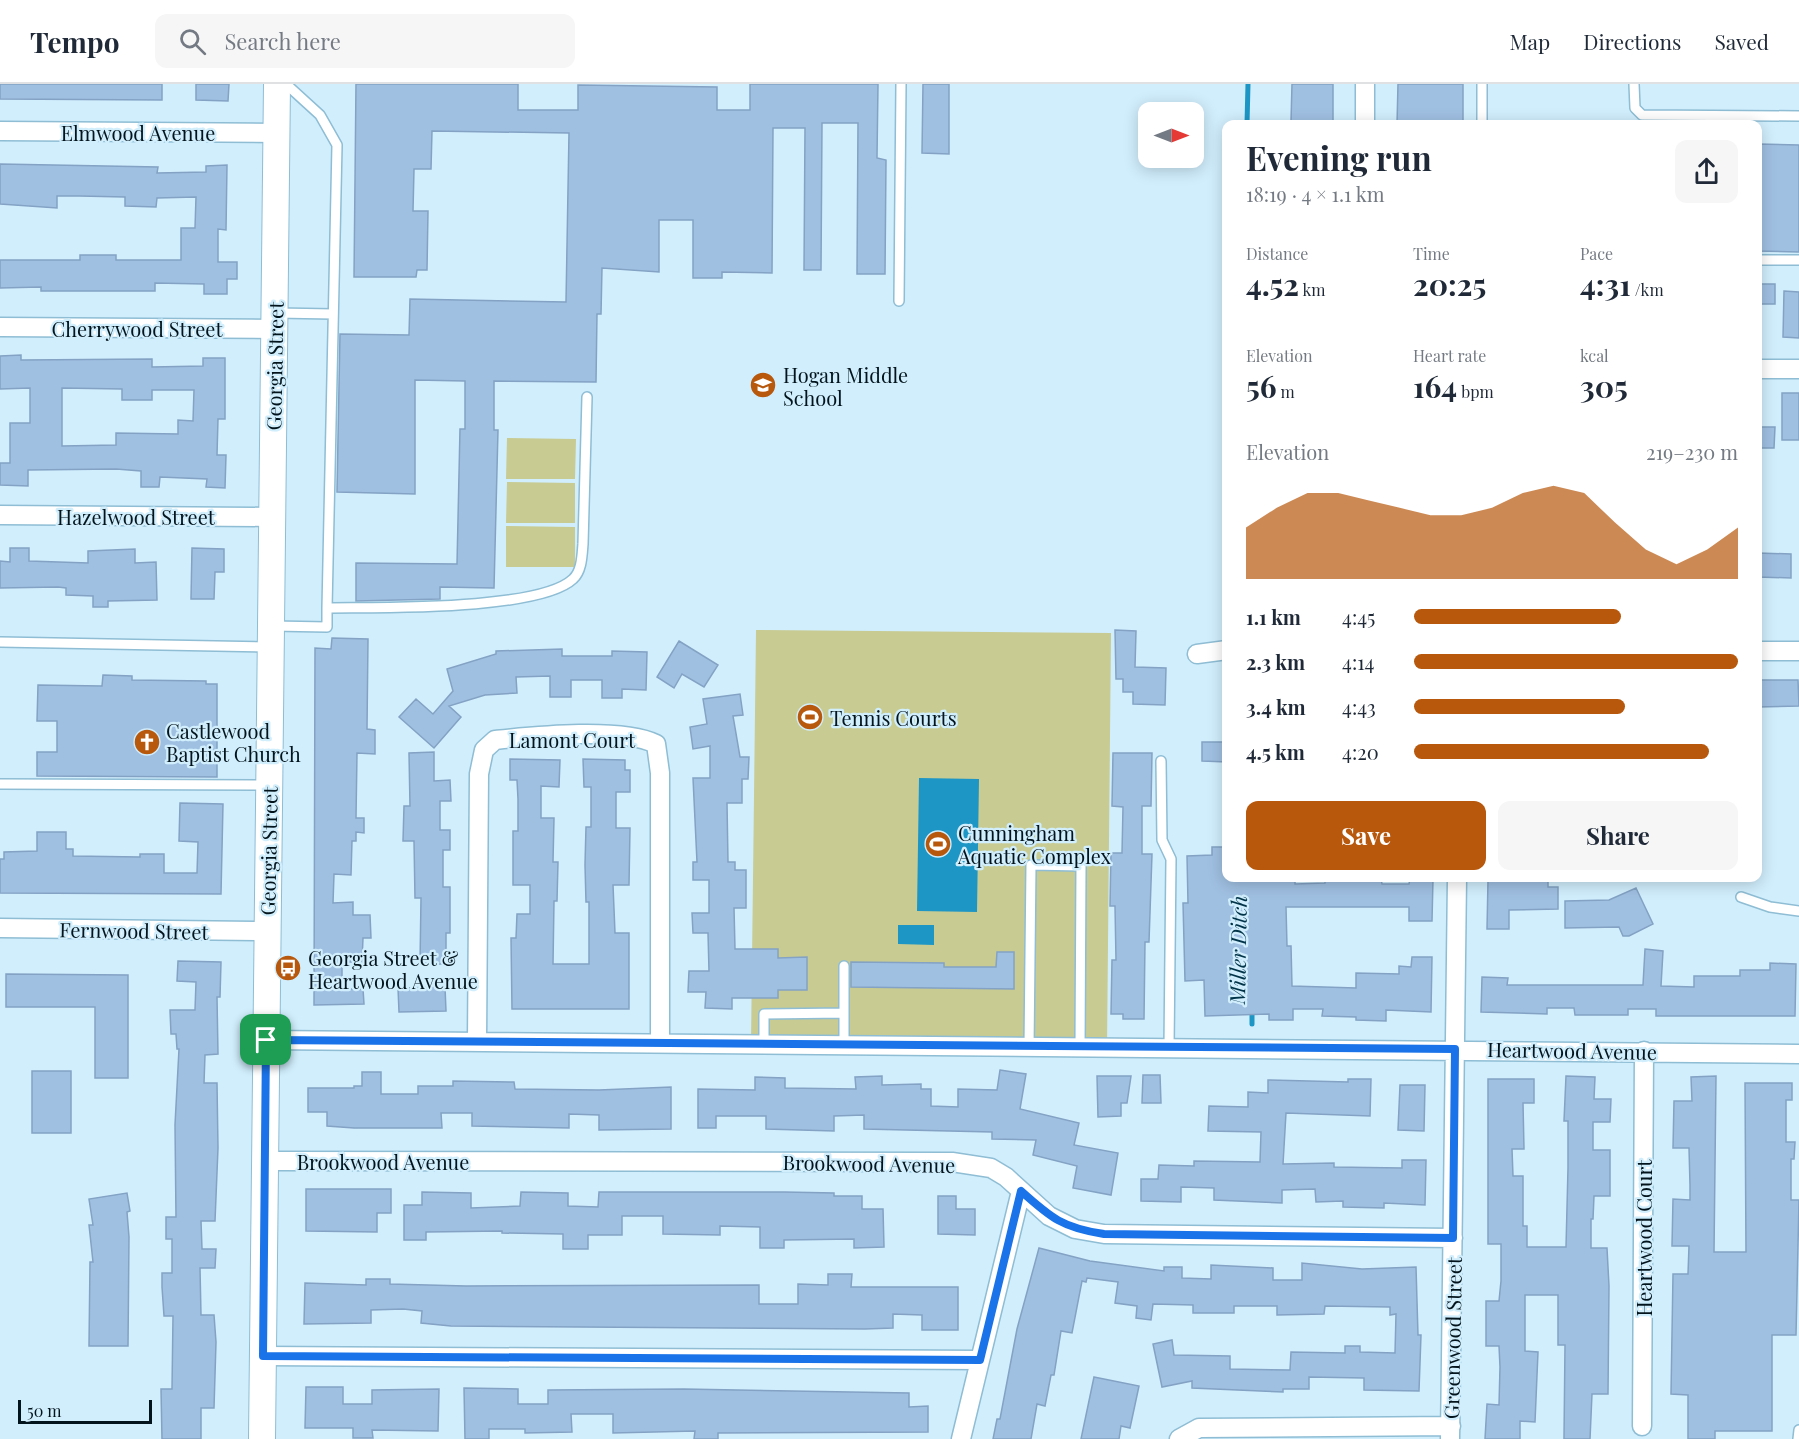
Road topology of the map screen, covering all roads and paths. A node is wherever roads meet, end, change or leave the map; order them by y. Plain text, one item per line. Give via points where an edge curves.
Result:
1 (277, 84) edge
2 (286, 84) edge
3 (901, 84) edge
4 (1365, 84) edge
5 (1482, 84) edge
6 (1634, 84) edge
7 (1799, 116) edge
8 (1365, 120) edge
9 (1482, 120) edge
10 (0, 130) edge
11 (276, 133) junction
12 (1762, 260) edge
13 (1799, 260) edge
14 (899, 301) dead end
15 (333, 314) junction
16 (274, 321) junction
17 (0, 327) edge
18 (1762, 369) edge
19 (1799, 369) edge
20 (587, 397) dead end
21 (0, 515) edge
22 (272, 517) junction
23 (327, 608) junction
24 (271, 636) junction
25 (0, 642) edge
26 (1222, 651) edge
27 (1762, 651) edge
28 (1799, 651) edge
29 (1197, 654) dead end
30 (1161, 761) dead end
31 (0, 784) edge
32 (269, 785) junction
33 (1457, 882) edge
34 (1742, 897) dead end
35 (1799, 911) edge
36 (0, 928) edge
37 (267, 931) junction
38 (844, 966) dead end
39 (844, 1013) junction
40 (266, 1040) junction
41 (477, 1041) junction
42 (660, 1042) junction
43 (764, 1044) junction
44 (844, 1046) junction
45 (1029, 1047) junction
46 (1168, 1047) junction
47 (1080, 1048) junction
48 (1455, 1049) junction
49 (1644, 1051) junction
50 (1799, 1054) edge
51 (265, 1161) junction
52 (1021, 1191) junction
53 (1453, 1238) junction
54 (263, 1356) junction
55 (980, 1360) junction
56 (1642, 1426) dead end
57 (1799, 1430) edge
58 (1450, 1433) edge
59 (262, 1439) edge
60 (961, 1439) edge
61 (1179, 1439) edge
62 (1798, 1439) edge

1 - 11 main road, Georgia Street
2 - 15 lane via 320,115 337,145
3 - 14 lane
4 - 8 street
5 - 9 lane
6 - 7 lane via 1635,108 1642,115
10 - 11 street, Elmwood Avenue
11 - 16 main road, Georgia Street
12 - 13 lane
15 - 16 lane
15 - 23 lane
16 - 17 street, Cherrywood Street
16 - 22 main road, Georgia Street
18 - 19 street
20 - 23 lane via 583,544 574,579 547,591 446,606
21 - 22 street, Hazelwood Street
22 - 24 main road, Georgia Street
23 - 24 lane via 327,627
24 - 25 lane
24 - 32 main road, Georgia Street
26 - 29 street
27 - 28 street
30 - 46 lane via 1162,840 1171,859
31 - 32 lane
32 - 37 main road, Georgia Street
33 - 48 street, Greenwood Street
34 - 35 lane via 1770,907
36 - 37 street, Fernwood Street
37 - 40 main road, Georgia Street
38 - 39 lane
39 - 43 lane via 764,1014
39 - 44 lane
40 - 41 street, Heartwood Avenue
40 - 51 main road, Georgia Street
41 - 42 street, Heartwood Avenue
41 - 42 street, Lamont Court via 479,774 484,750 495,740 609,735 641,736 656,744 660,773
42 - 43 street, Heartwood Avenue
43 - 44 street, Heartwood Avenue
44 - 45 street, Heartwood Avenue
45 - 47 street, Heartwood Avenue
45 - 47 lane via 1031,865 1081,866
46 - 47 street, Heartwood Avenue
46 - 48 street, Heartwood Avenue
48 - 49 street, Heartwood Avenue
48 - 53 street, Greenwood Street
49 - 50 street, Heartwood Avenue
49 - 56 street, Heartwood Court
51 - 52 street, Brookwood Avenue via 952,1162 991,1168
51 - 54 main road, Georgia Street
52 - 53 street, Brookwood Avenue via 1049,1216 1075,1229 1104,1234
52 - 55 street
53 - 58 street, Greenwood Street
54 - 55 street
54 - 59 main road, Georgia Street
55 - 60 street
57 - 62 lane
58 - 61 street via 1199,1428

